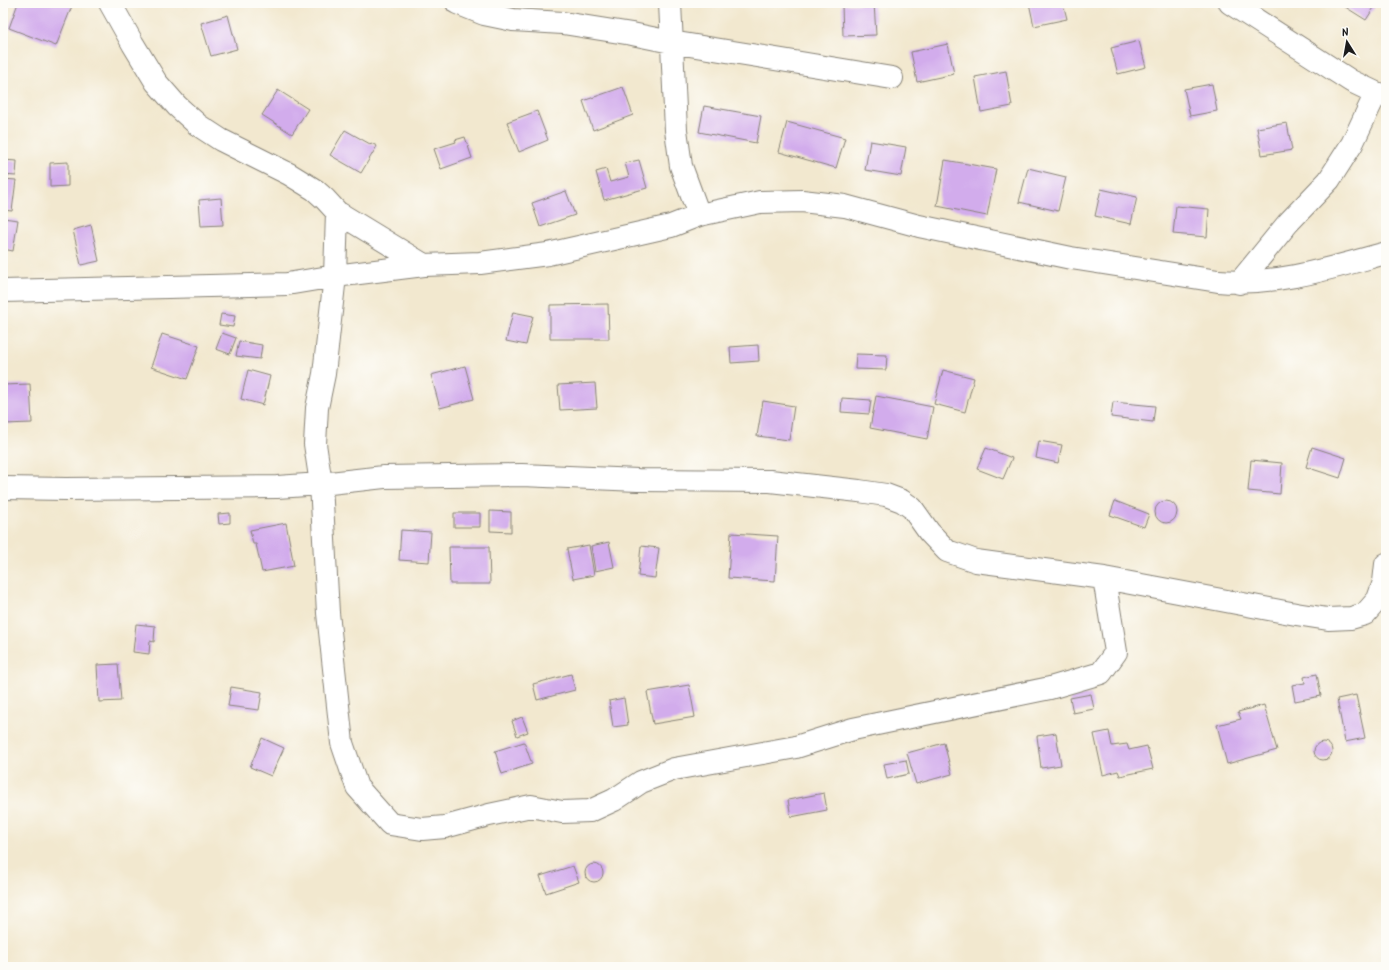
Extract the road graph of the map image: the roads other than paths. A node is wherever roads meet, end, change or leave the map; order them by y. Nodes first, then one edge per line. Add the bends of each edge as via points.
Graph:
1 (110, 3) edge
2 (457, 3) edge
3 (670, 3) edge
4 (1230, 3) edge
5 (671, 42) junction
6 (892, 78) dead end
7 (1381, 94) edge
8 (337, 212) junction
9 (699, 215) junction
10 (1386, 253) edge
11 (424, 265) junction
12 (335, 276) junction
13 (1239, 283) junction
14 (3, 290) edge
15 (321, 484) junction
16 (3, 488) edge
17 (1386, 564) edge
18 (1104, 578) junction

1 - 8 street via 156,82 177,106 198,125 221,140 315,190
2 - 5 street via 484,14 513,20 563,23
3 - 5 street
4 - 7 street via 1351,81
5 - 6 street
5 - 9 street via 676,130 681,166
7 - 13 street via 1329,180 1288,223
8 - 11 street
8 - 12 street
9 - 11 street via 671,226 548,254 480,263
9 - 13 street via 760,202 802,201 845,206 919,226 1071,258
10 - 13 street via 1307,274
11 - 12 street
12 - 14 street via 287,284
12 - 15 street via 324,374 317,408 315,444
15 - 16 street via 277,487
15 - 18 street via 384,477 522,475 638,480 770,481 859,491 886,495 902,501 912,508 946,551 976,561
15 - 18 street via 328,614 342,743 357,787 390,824 422,829 445,827 531,806 562,812 590,811 614,800 642,782 674,769 796,748 853,729 1050,688 1101,672 1116,652
17 - 18 street via 1384,582 1378,599 1365,614 1351,618 1328,619 1296,614

